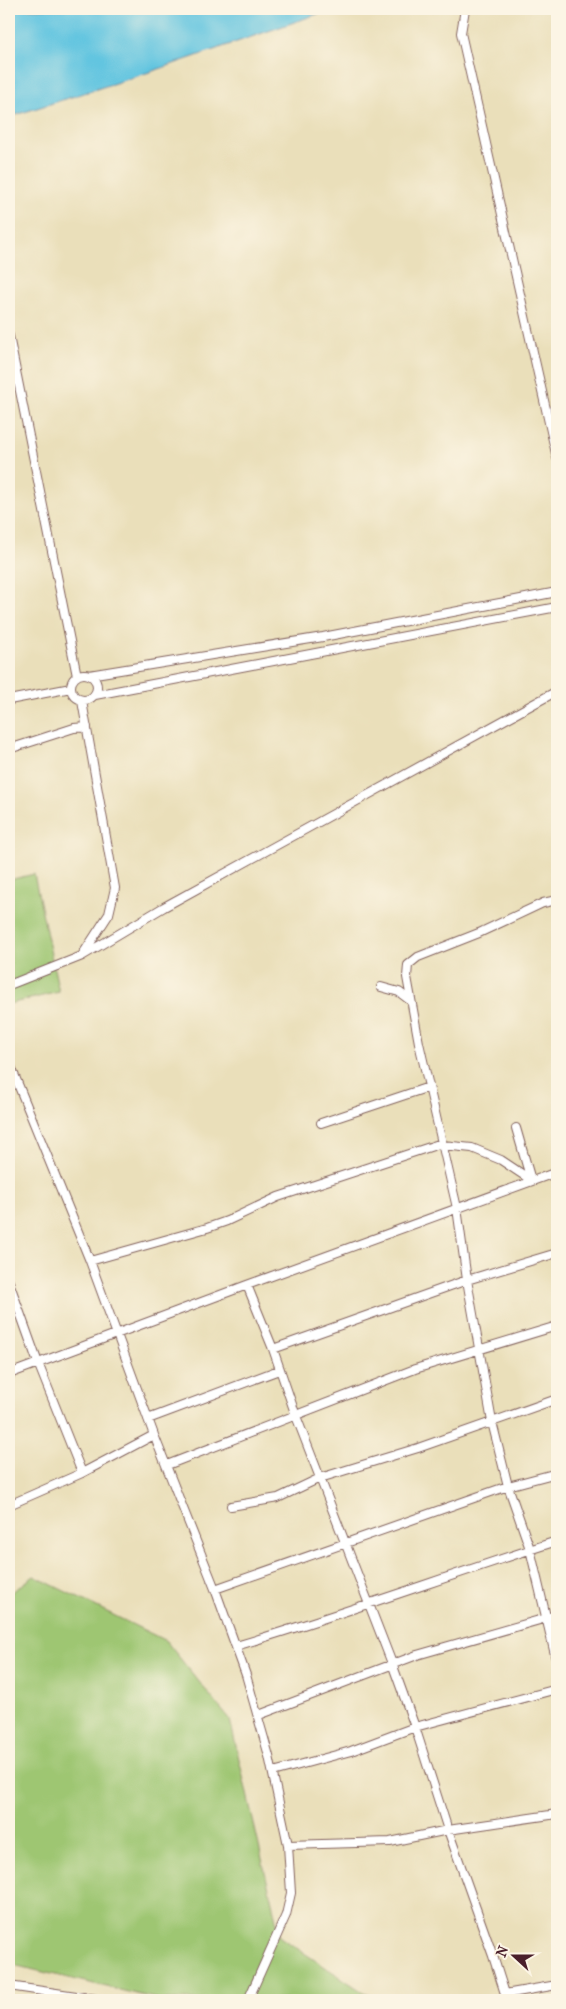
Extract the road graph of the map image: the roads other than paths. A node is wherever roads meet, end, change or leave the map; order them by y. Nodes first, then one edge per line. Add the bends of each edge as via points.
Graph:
1 (466, 9) edge
2 (9, 336) edge
3 (557, 458) edge
4 (557, 592) edge
5 (557, 608) edge
6 (78, 676) junction
7 (89, 676) junction
8 (70, 688) junction
9 (557, 691) edge
10 (94, 695) junction
11 (9, 700) edge
12 (82, 701) junction
13 (87, 727) junction
14 (9, 749) edge
15 (557, 900) edge
16 (82, 956) junction
17 (9, 985) edge
18 (381, 987) dead end
19 (411, 1001) junction
20 (9, 1062) edge
21 (429, 1087) junction
22 (321, 1123) dead end
23 (516, 1128) dead end
24 (442, 1144) junction
25 (557, 1172) edge
26 (531, 1180) junction
27 (457, 1208) junction
28 (557, 1253) edge
29 (90, 1261) junction
30 (467, 1280) junction
31 (9, 1282) edge
32 (247, 1285) junction
33 (557, 1326) edge
34 (116, 1335) junction
35 (273, 1349) junction
36 (478, 1350) junction
37 (38, 1363) junction
38 (279, 1370) junction
39 (9, 1374) edge
40 (557, 1399) edge
41 (296, 1416) junction
42 (148, 1419) junction
43 (492, 1422) junction
44 (154, 1435) junction
45 (166, 1465) junction
46 (82, 1473) junction
47 (557, 1473) edge
48 (320, 1478) junction
49 (508, 1486) junction
50 (9, 1505) edge
51 (231, 1506) dead end
52 (557, 1541) edge
53 (346, 1543) junction
54 (530, 1549) junction
55 (215, 1589) junction
56 (368, 1602) junction
57 (557, 1615) edge
58 (547, 1618) junction
59 (236, 1646) junction
60 (557, 1663) edge
61 (393, 1666) junction
62 (557, 1689) edge
63 (259, 1715) junction
64 (415, 1727) junction
65 (273, 1772) junction
66 (557, 1814) edge
67 (448, 1830) junction
68 (288, 1846) junction
69 (557, 1985) edge
70 (9, 1986) edge
71 (506, 1997) edge
72 (97, 2000) edge
73 (104, 2000) edge
74 (248, 2000) edge

1 - 3 street via 462,33
2 - 6 street
4 - 7 street via 323,637
5 - 10 street
6 - 7 street
6 - 8 street
7 - 10 street via 96,684
8 - 11 street
8 - 12 street via 72,694
9 - 16 street via 164,907
10 - 12 street
12 - 13 street
13 - 14 street via 74,728
13 - 16 street via 115,888 109,914
15 - 19 street via 543,903 412,960 407,977
16 - 17 street
18 - 19 street via 400,992
19 - 21 street
20 - 29 street
21 - 22 street
21 - 24 street
23 - 26 street
24 - 26 street via 472,1148 501,1160
24 - 27 street
24 - 29 street via 278,1197 207,1228
25 - 26 street
26 - 27 street
27 - 30 street
27 - 32 street
28 - 30 street
29 - 34 street
30 - 35 street
30 - 36 street
31 - 37 street
32 - 34 street
32 - 35 street
33 - 36 street
34 - 37 street
34 - 42 street
35 - 38 street
36 - 41 street via 415,1370
36 - 43 street
37 - 39 street
37 - 46 street
38 - 41 street
38 - 42 street
40 - 43 street
41 - 45 street
41 - 48 street
42 - 44 street
43 - 48 street
43 - 49 street
44 - 45 street
44 - 46 street
45 - 55 street
46 - 50 street
47 - 49 street
48 - 51 street via 278,1498
48 - 53 street
49 - 53 street
49 - 54 street
52 - 54 street
53 - 55 street
53 - 56 street
54 - 56 street
54 - 58 street
55 - 59 street
56 - 59 street
56 - 61 street
57 - 58 street
58 - 60 street
58 - 61 street
59 - 63 street
61 - 63 street
61 - 64 street
62 - 64 street
63 - 65 street
64 - 65 street via 351,1751
64 - 67 street
65 - 68 street
66 - 67 street
67 - 68 street via 381,1843
67 - 71 street
68 - 74 street via 289,1904
69 - 71 street
70 - 72 street
72 - 73 street

